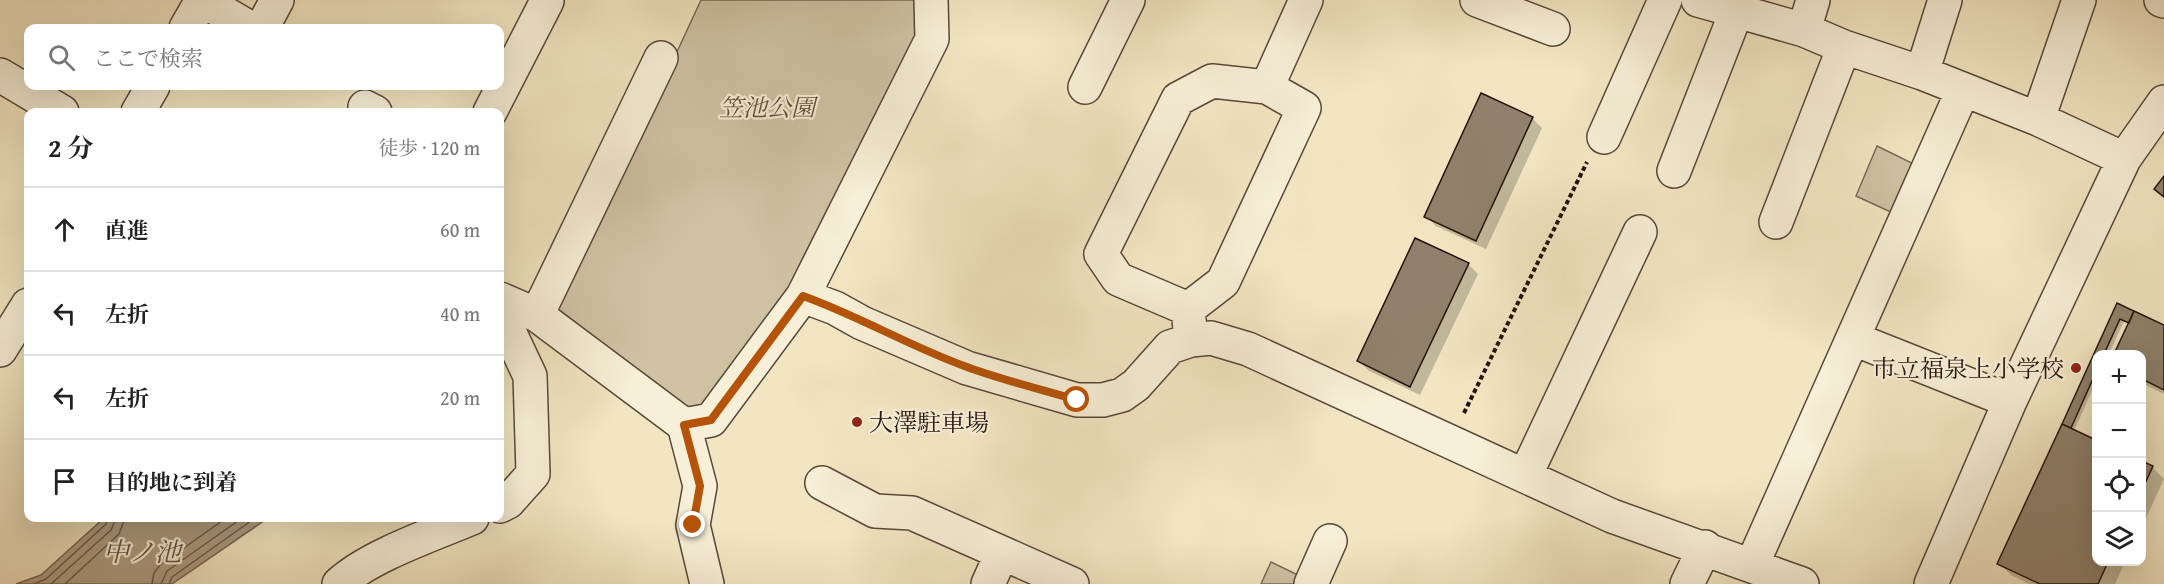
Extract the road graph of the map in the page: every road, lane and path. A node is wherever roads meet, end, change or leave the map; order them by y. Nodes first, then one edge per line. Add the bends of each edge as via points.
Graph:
1 (202, 0) edge
2 (277, 0) edge
3 (1128, 0) edge
4 (1306, 0) edge
5 (1477, 0) edge
6 (1665, 0) edge
7 (1698, 0) edge
8 (1945, 0) edge
9 (2079, 0) edge
10 (547, 1) edge
11 (932, 1) edge
12 (1737, 10) junction
13 (1809, 15) edge
14 (188, 24) edge
15 (243, 24) edge
16 (264, 24) edge
17 (1553, 29) dead end
18 (1844, 47) junction
19 (661, 58) dead end
20 (1922, 73) junction
21 (0, 75) edge
22 (504, 85) edge
23 (1085, 87) dead end
24 (1267, 87) junction
25 (24, 89) edge
26 (25, 90) edge
27 (151, 90) edge
28 (501, 90) edge
29 (1963, 90) junction
30 (2164, 102) edge
31 (55, 108) edge
32 (140, 108) edge
33 (492, 108) edge
34 (2038, 119) junction
35 (1604, 137) joint
36 (2124, 159) junction
37 (1674, 171) dead end
38 (1776, 222) dead end
39 (1641, 233) dead end
40 (803, 296) junction
41 (504, 301) edge
42 (24, 311) edge
43 (537, 315) junction
44 (504, 320) edge
45 (1190, 324) junction
46 (1854, 339) junction
47 (0, 350) edge
48 (2010, 401) junction
49 (684, 425) junction
50 (1454, 444) junction
51 (1525, 476) junction
52 (822, 483) dead end
53 (504, 504) edge
54 (465, 522) edge
55 (1330, 541) dead end
56 (1705, 547) junction
57 (1002, 553) junction
58 (1752, 565) junction
59 (358, 579) edge
60 (706, 584) edge
61 (988, 584) edge
62 (1072, 584) edge
63 (1311, 584) edge
64 (1687, 584) edge
65 (1802, 584) edge
66 (1931, 584) edge

1 - 14 street
1 - 15 street
2 - 16 street
3 - 23 street
4 - 24 street
5 - 17 street
6 - 35 street
7 - 12 street
8 - 20 street
9 - 34 street
10 - 22 street
11 - 40 street via 932,39
12 - 13 street
12 - 37 street
13 - 18 street
18 - 20 street
18 - 38 street
19 - 43 street
20 - 29 street
21 - 25 street
24 - 45 street via 1304,108 1223,282
24 - 45 street via 1212,81 1178,99 1101,254 1118,279
26 - 31 street
27 - 32 street
28 - 33 street
29 - 34 street
29 - 46 street
30 - 36 street
34 - 36 street
35 - 50 path via 1598,141 1460,421
36 - 48 street
39 - 51 street
40 - 45 street via 967,368 1077,400 1122,395 1136,385
40 - 49 street via 711,420
41 - 43 street
42 - 47 street
43 - 49 street
44 - 53 street via 530,375 533,474
45 - 50 street via 1211,338 1248,350
46 - 48 street
46 - 58 street
48 - 66 street
49 - 60 street via 700,486 693,525
50 - 51 street
51 - 56 street via 1612,516
52 - 57 street via 875,511 912,513
54 - 59 street
55 - 63 street
56 - 58 street
56 - 64 street
57 - 61 street
57 - 62 street
58 - 65 street

